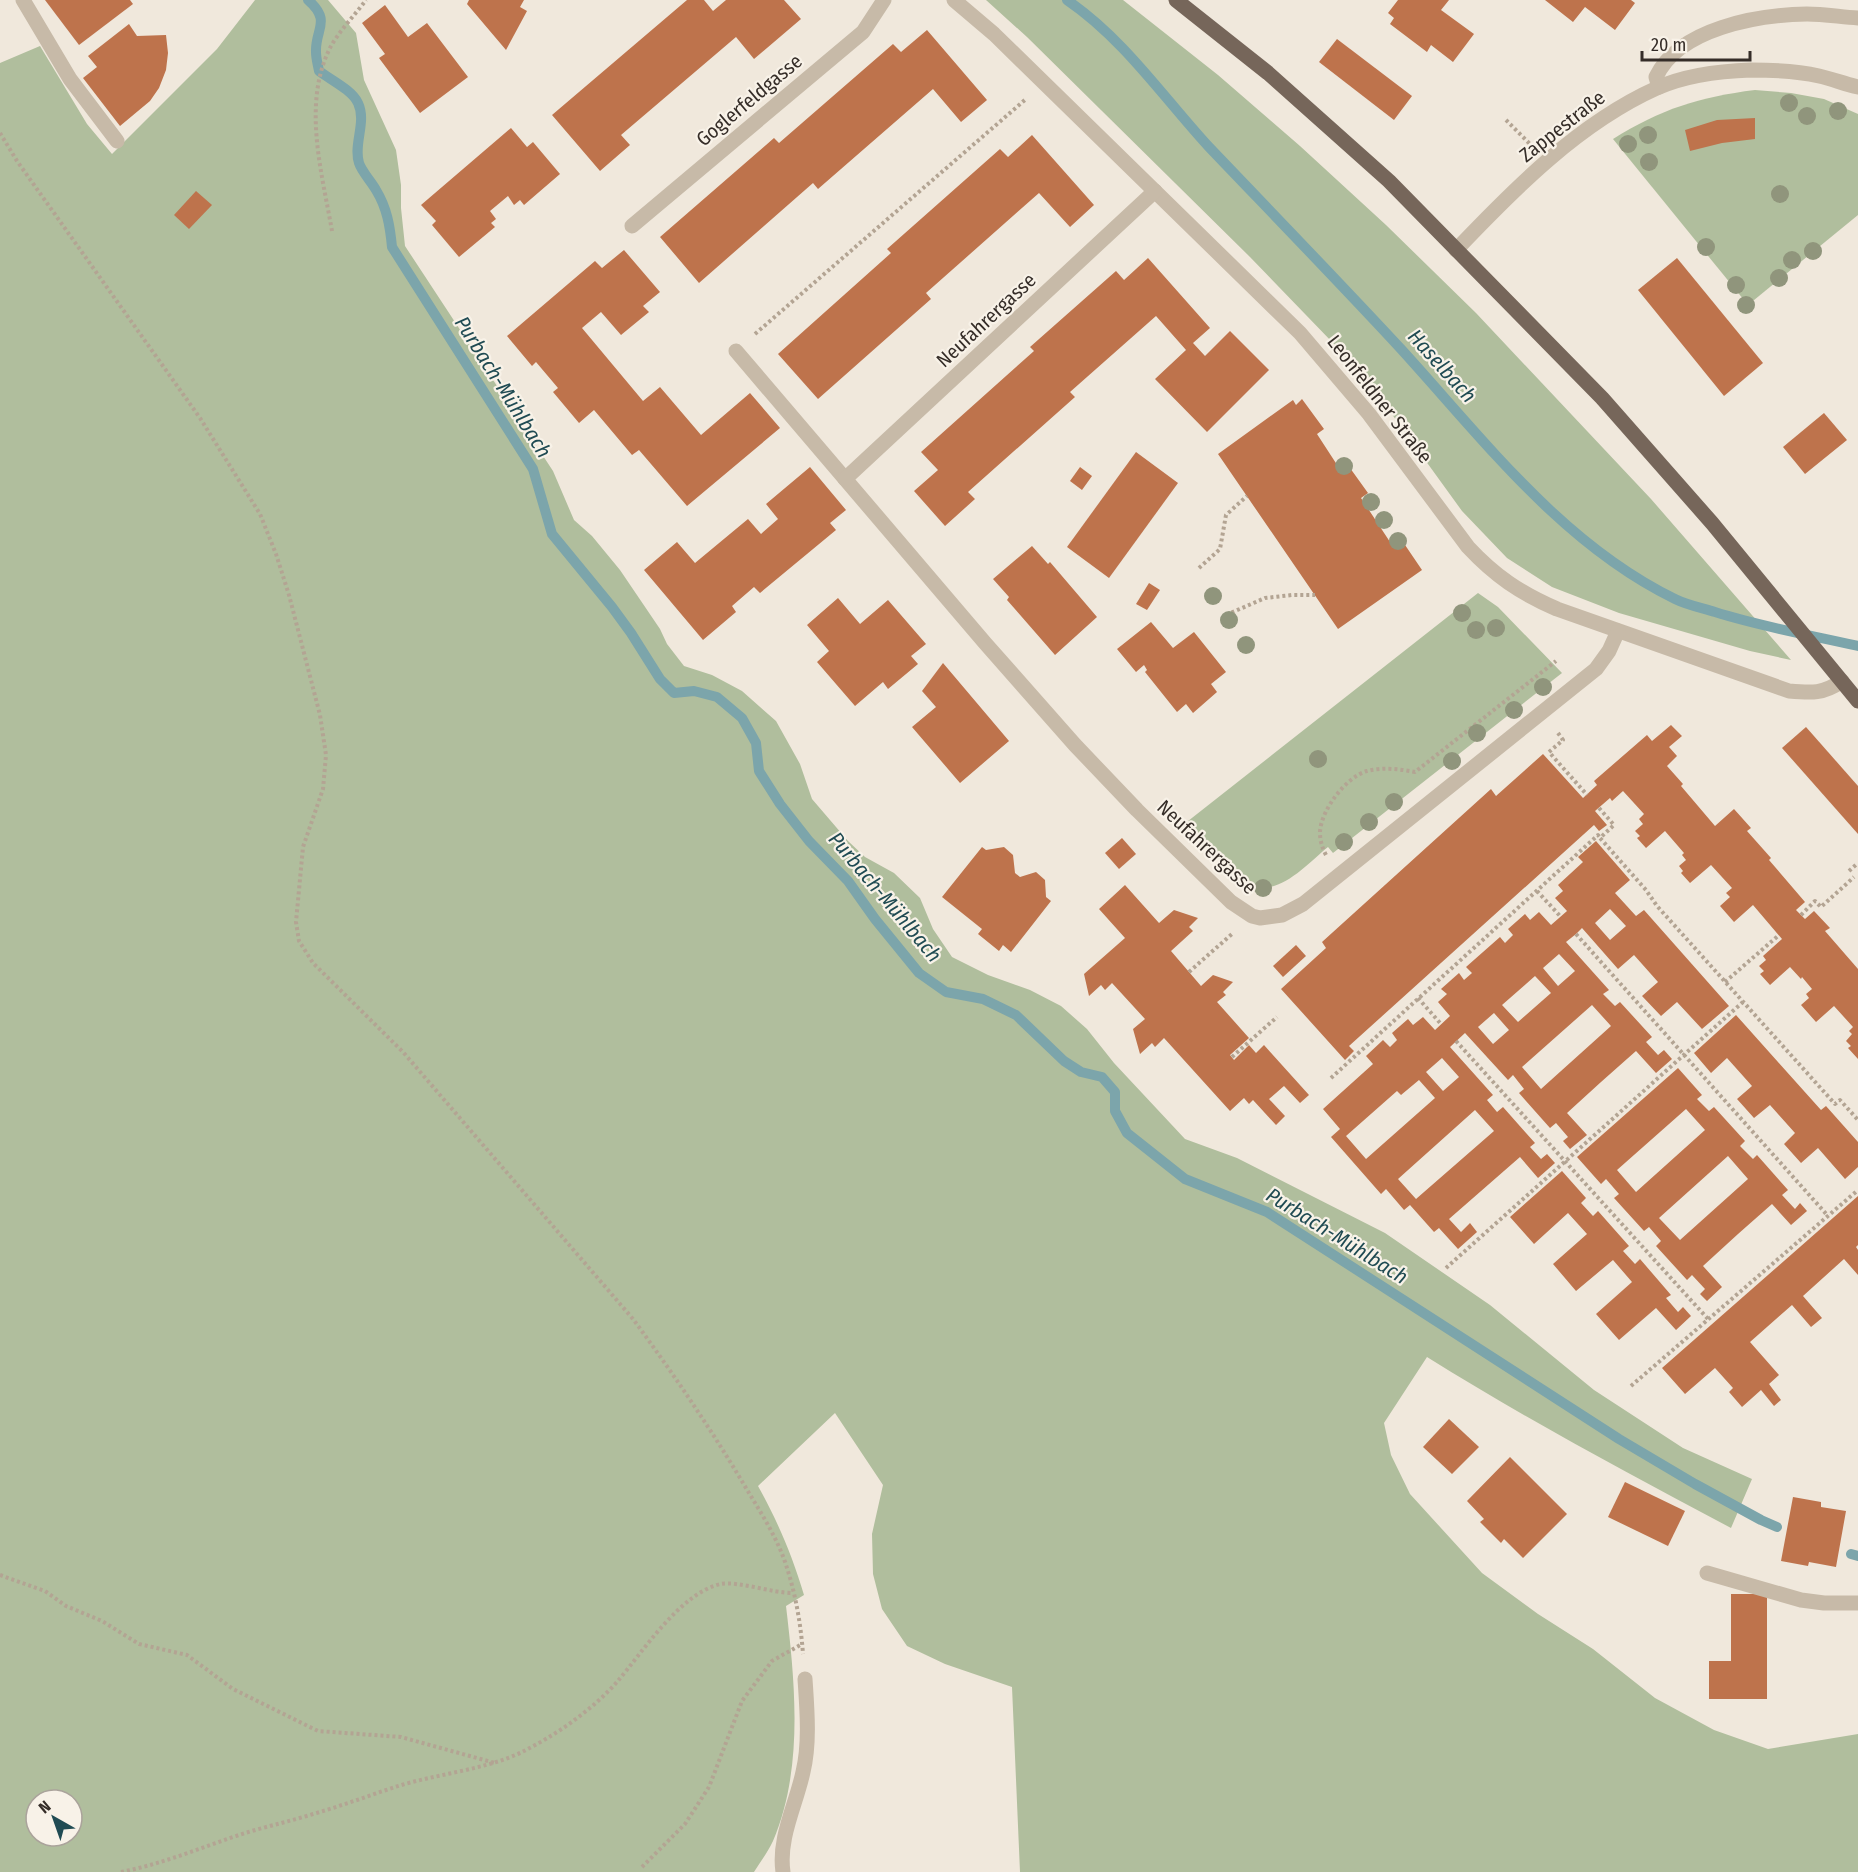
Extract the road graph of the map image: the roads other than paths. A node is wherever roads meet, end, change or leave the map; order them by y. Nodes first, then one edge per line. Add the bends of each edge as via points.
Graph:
1 (23, 0) edge
2 (884, 0) edge
3 (954, 0) edge
4 (1176, 0) edge
5 (1858, 18) edge
6 (1659, 87) junction
7 (1858, 87) edge
8 (117, 141) dead end
9 (1155, 191) junction
10 (632, 226) dead end
11 (1456, 250) junction
12 (736, 351) road end
13 (845, 480) junction
14 (1618, 630) junction
15 (1842, 681) junction
16 (1858, 701) edge
17 (1707, 1573) dead end
18 (1858, 1604) edge
19 (805, 1679) road end
20 (783, 1872) edge

1 - 8 street via 70,79
2 - 10 street, Goglerfeldgasse via 863,32
3 - 9 street, Leonfeldner Straße
4 - 11 main road via 1326,124
5 - 6 street via 1808,14 1735,23 1679,49 1662,65 1656,77
6 - 7 street, Zappestraße via 1697,75 1735,70 1818,75
6 - 11 street, Zappestraße via 1588,127
9 - 13 street, Neufahrergasse
9 - 14 street, Leonfeldner Straße via 1336,373 1486,567 1526,595
11 - 15 main road via 1659,461
12 - 13 street, Neufahrergasse
13 - 14 street, Neufahrergasse via 1075,745 1231,902 1260,918 1282,915 1303,904 1596,669
14 - 15 street, Leonfeldner Straße via 1789,691 1829,690
15 - 16 main road
17 - 18 street via 1801,1600
19 - 20 street via 804,1769 783,1842

